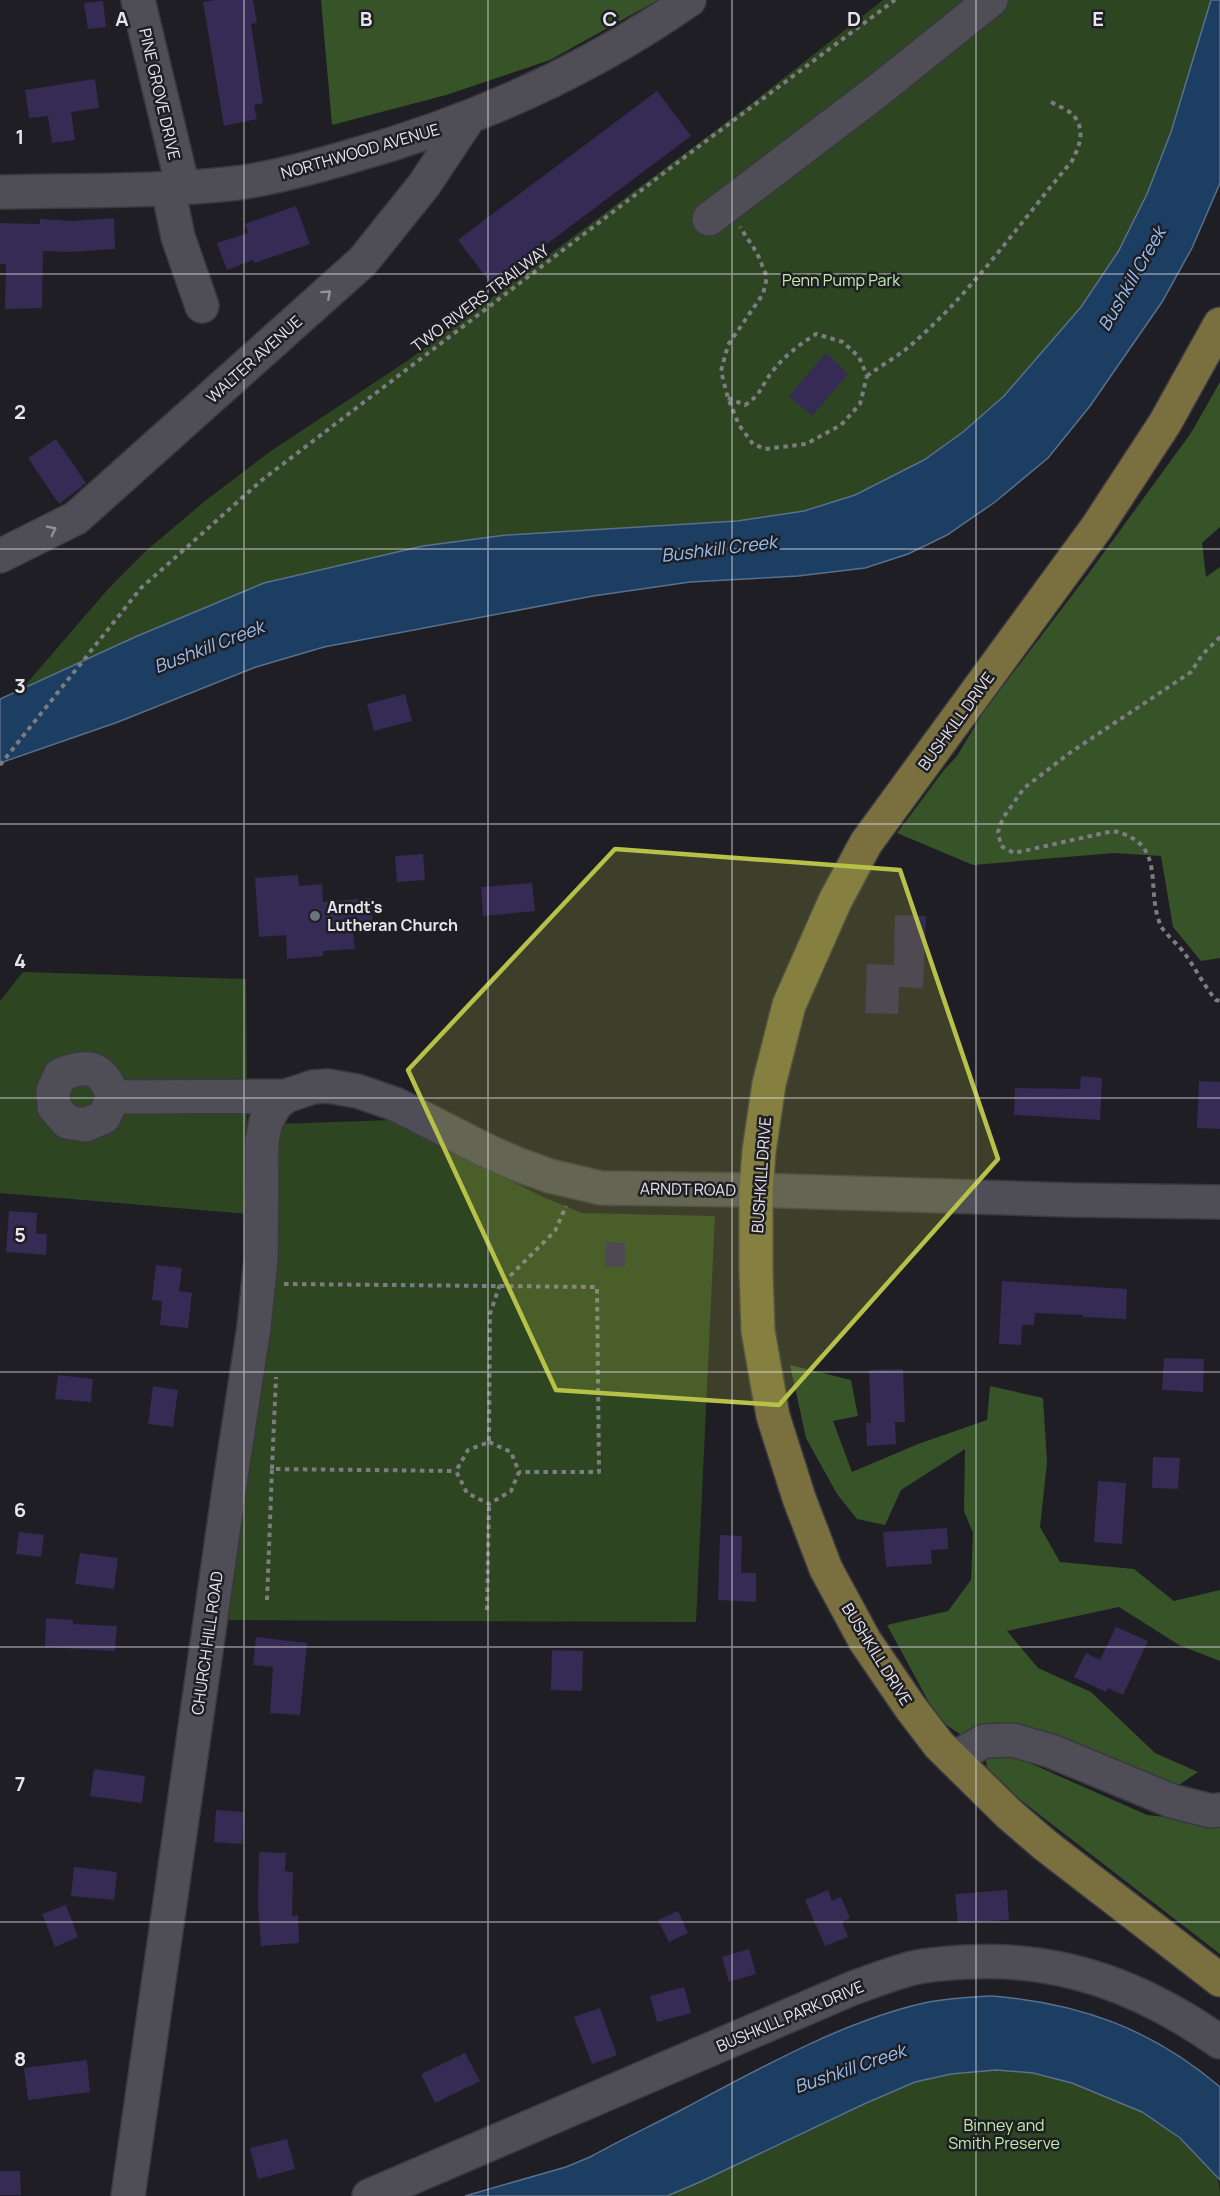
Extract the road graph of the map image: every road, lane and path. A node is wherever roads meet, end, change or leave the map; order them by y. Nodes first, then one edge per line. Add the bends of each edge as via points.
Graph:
1 (138, 0) edge
2 (689, 0) edge
3 (895, 0) edge
4 (991, 0) edge
5 (1049, 101) dead end
6 (468, 119) junction
7 (175, 188) junction
8 (0, 192) edge
9 (716, 215) joint
10 (202, 306) dead end
11 (1220, 324) edge
12 (867, 376) junction
13 (728, 398) junction
14 (0, 556) edge
15 (1220, 637) edge
16 (0, 765) edge
17 (1220, 1001) edge
18 (286, 1096) junction
19 (113, 1098) dead end
20 (577, 1184) junction
21 (756, 1190) junction
22 (1220, 1202) edge
23 (280, 1284) dead end
24 (499, 1287) junction
25 (276, 1376) dead end
26 (489, 1442) junction
27 (272, 1469) junction
28 (456, 1471) junction
29 (519, 1472) junction
30 (489, 1504) junction
31 (267, 1600) dead end
32 (487, 1610) dead end
33 (953, 1759) junction
34 (1220, 1810) edge
35 (1220, 1980) edge
36 (1220, 2042) edge
37 (128, 2196) edge
38 (369, 2196) edge

1 - 7 street, PINE GROVE DRIVE
2 - 6 street, NORTHWOOD AVENUE via 617,47
3 - 16 path, TWO RIVERS TRAILWAY via 262,480 141,588
4 - 9 street
5 - 12 path via 1074,116 1081,133 1080,146 1072,161 947,309 905,350
6 - 7 street, NORTHWOOD AVENUE via 390,146 301,170 239,182
14 -> 6 street, WALTER AVENUE via 76,518 363,261 424,185
7 - 8 street, NORTHWOOD AVENUE
7 - 10 street, PINE GROVE DRIVE via 178,237
9 - 13 path via 740,227 767,277 763,294 728,345 721,371
11 - 21 main road, BUSHKILL DRIVE via 1165,423 1097,527 866,843 835,901 793,996 779,1039 769,1084
12 - 13 path via 859,357 843,342 816,334 796,347 772,372 758,396 745,405
12 - 13 path via 860,405 841,425 806,444 765,449 753,444 739,425
15 - 17 path via 1191,672 1024,788 998,832 1001,846 1014,853 1113,831 1135,840 1149,854 1162,928
18 - 19 street, ARNDT ROAD
18 - 20 street, ARNDT ROAD via 298,1090 328,1086 366,1094 417,1114 519,1165
18 - 37 street, CHURCH HILL ROAD via 270,1112 262,1141 261,1258 254,1327
20 - 21 street, ARNDT ROAD via 601,1188
20 - 24 path via 555,1231
21 - 22 street, ARNDT ROAD
21 - 33 main road, BUSHKILL DRIVE via 758,1330 773,1416 799,1498 826,1569 866,1641 910,1707
23 - 24 path
24 - 26 path via 490,1314
24 - 29 path via 597,1287 599,1472
25 - 27 path
26 - 28 path via 468,1450
26 - 29 path via 511,1452
27 - 28 path
27 - 31 path
28 - 30 path via 467,1493
29 - 30 path via 511,1491
30 - 32 path
33 - 34 street via 984,1742 1013,1740 1051,1750 1172,1801
33 - 35 main road, BUSHKILL DRIVE via 1045,1845
36 - 38 street, BUSHKILL PARK DRIVE via 1139,1994 1052,1966 1015,1961 915,1968 853,1988

